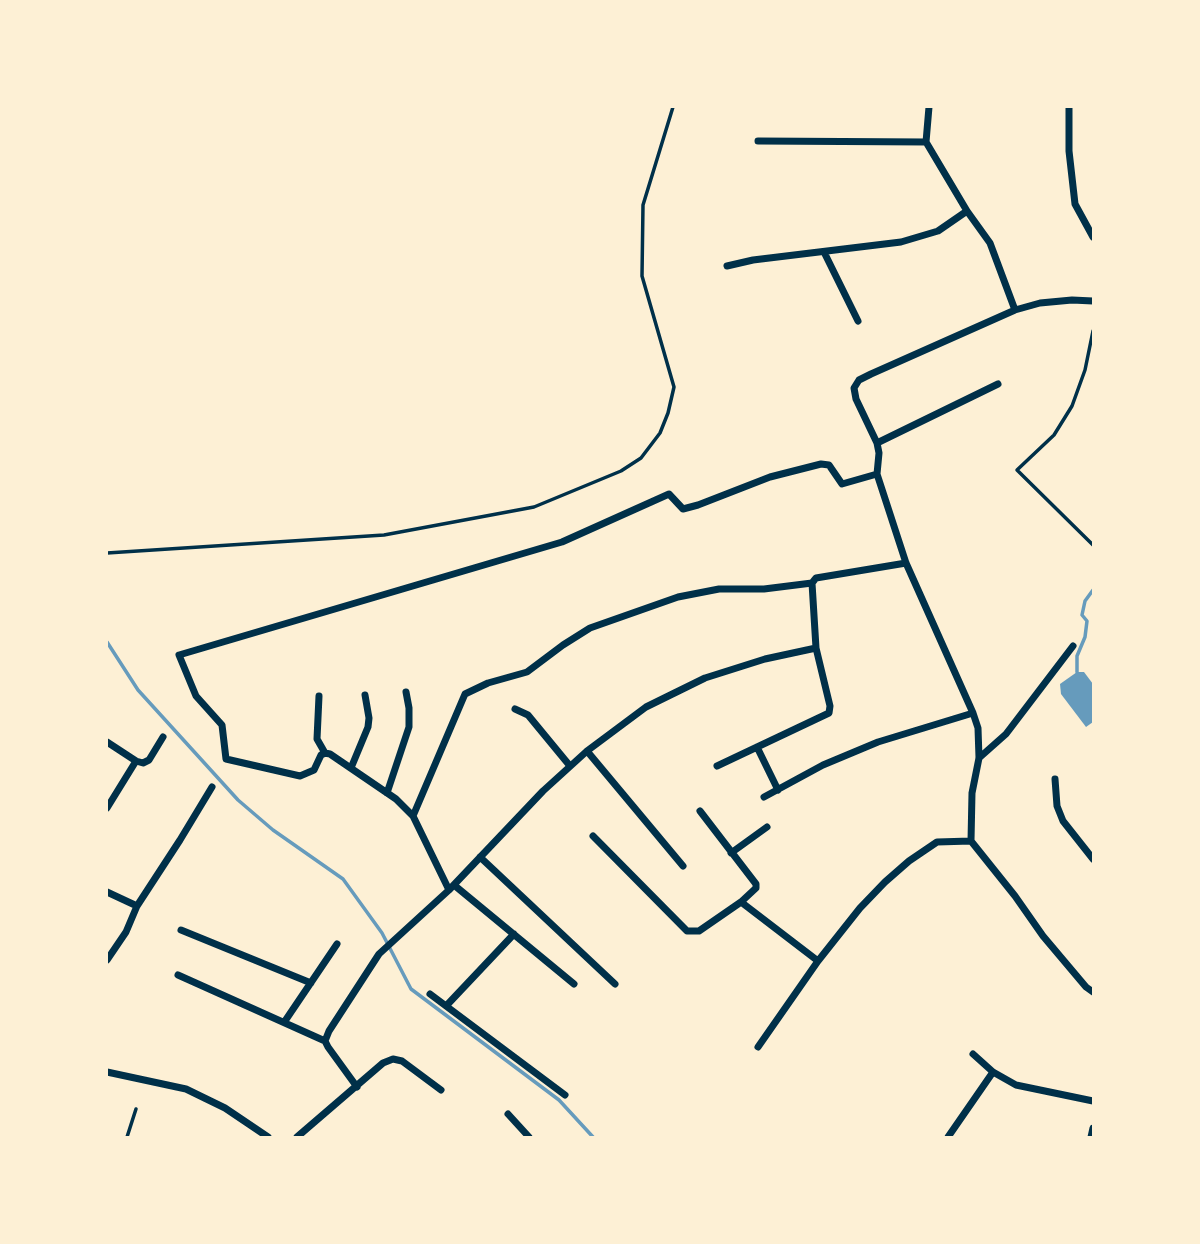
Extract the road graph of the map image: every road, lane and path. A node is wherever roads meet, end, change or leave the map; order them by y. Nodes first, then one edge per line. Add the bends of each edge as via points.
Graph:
1 (673, 107) edge
2 (929, 107) edge
3 (1069, 107) edge
4 (758, 141) dead end
5 (926, 142) junction
6 (967, 211) junction
7 (1091, 228) edge
8 (1093, 237) edge
9 (824, 252) junction
10 (727, 266) dead end
11 (1093, 302) edge
12 (1015, 310) junction
13 (858, 321) dead end
14 (1093, 331) edge
15 (998, 384) dead end
16 (877, 443) junction
17 (877, 474) junction
18 (1093, 545) edge
19 (107, 553) edge
20 (906, 563) junction
21 (812, 583) junction
22 (1073, 646) dead end
23 (816, 648) junction
24 (406, 692) dead end
25 (365, 695) dead end
26 (319, 696) dead end
27 (515, 709) dead end
28 (974, 712) junction
29 (163, 737) dead end
30 (107, 742) edge
31 (757, 747) junction
32 (587, 751) junction
33 (325, 753) junction
34 (979, 758) junction
35 (136, 761) junction
36 (717, 765) dead end
37 (570, 766) junction
38 (351, 768) junction
39 (1055, 779) dead end
40 (212, 786) dead end
41 (778, 790) junction
42 (387, 793) junction
43 (764, 797) dead end
44 (107, 808) edge
45 (700, 811) dead end
46 (413, 816) junction
47 (767, 827) dead end
48 (593, 836) dead end
49 (971, 841) junction
50 (731, 853) junction
51 (480, 857) junction
52 (1093, 859) edge
53 (683, 866) dead end
54 (451, 887) junction
55 (107, 892) edge
56 (741, 902) junction
57 (137, 906) junction
58 (181, 930) dead end
59 (514, 934) junction
60 (337, 944) dead end
61 (107, 960) edge
62 (818, 961) junction
63 (178, 975) dead end
64 (311, 983) junction
65 (574, 984) dead end
66 (615, 984) dead end
67 (1093, 992) edge
68 (430, 994) dead end
69 (447, 1005) junction
70 (285, 1021) junction
71 (325, 1041) junction
72 (758, 1046) dead end
73 (973, 1054) dead end
74 (107, 1072) edge
75 (993, 1072) junction
76 (357, 1087) junction
77 (441, 1090) dead end
78 (565, 1095) dead end
79 (1093, 1101) edge
80 (136, 1109) dead end
81 (508, 1114) dead end
82 (1093, 1128) edge
83 (127, 1137) edge
84 (265, 1137) edge
85 (297, 1137) edge
86 (529, 1137) edge
87 (948, 1137) edge
88 (1091, 1137) edge

1 - 19 lane via 643,205 642,275 674,387 660,433 641,458 534,508 384,535
2 - 5 street
3 - 7 street via 1075,204
4 - 5 street
5 - 6 street
6 - 9 street via 938,231 915,239
6 - 12 street via 990,243
7 - 8 street
9 - 10 street
9 - 13 street
11 - 12 street via 1040,303
12 - 16 street via 859,380 854,388 856,399
14 - 18 lane via 1072,406 1054,435 1017,470
15 - 16 street
16 - 17 street
17 - 20 street
17 - 33 street via 842,484 829,465 821,464 683,509 669,494 562,542 179,655 196,696 222,725 226,759 300,776 314,770
20 - 21 street via 821,576
20 - 28 street
21 - 23 street
21 - 46 street via 719,589 678,597 590,628 527,672 465,694
22 - 34 street via 1006,734
23 - 31 street via 830,710
23 - 32 street via 705,678 646,707
24 - 42 street via 409,727
25 - 38 street via 368,727
26 - 33 street via 317,738
27 - 37 street via 528,715
28 - 34 street
28 - 41 street via 878,741
29 - 35 street via 149,760
30 - 35 street
31 - 36 street
31 - 41 street
32 - 37 street
32 - 53 street
33 - 38 street
34 - 49 street via 972,793
35 - 44 street
37 - 51 street
38 - 42 street
39 - 52 street via 1063,821
40 - 57 street
41 - 43 street
42 - 46 street
45 - 50 street
46 - 54 street
47 - 50 street
48 - 56 street via 687,931 699,930
49 - 62 street via 937,842 909,862 869,899
49 - 67 street via 1043,936
50 - 56 street via 756,884
51 - 54 street
51 - 66 street
54 - 59 street
54 - 71 street via 379,954
55 - 57 street
56 - 62 street
57 - 61 street
58 - 64 street
59 - 65 street
59 - 69 street
60 - 64 street
62 - 72 street
63 - 70 street
64 - 70 street
68 - 69 street
69 - 78 street
70 - 71 street
71 - 76 street
73 - 75 street
74 - 84 street via 186,1089 225,1108
75 - 79 street via 1026,1088
75 - 87 street
76 - 77 street via 393,1059
76 - 85 street
80 - 83 lane
81 - 86 street
82 - 88 street

